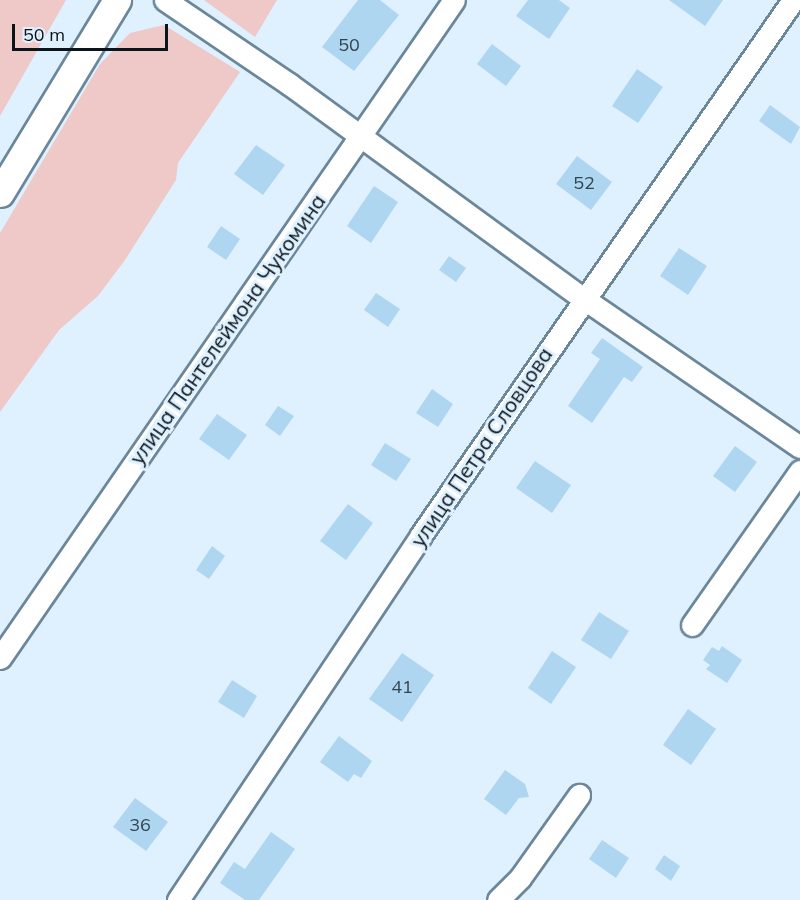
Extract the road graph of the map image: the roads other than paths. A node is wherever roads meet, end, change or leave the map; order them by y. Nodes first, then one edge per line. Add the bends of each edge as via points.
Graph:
1 (117, 0) edge
2 (165, 0) edge
3 (454, 0) edge
4 (793, 0) edge
5 (360, 137) junction
6 (0, 193) edge
7 (584, 298) junction
8 (800, 447) edge
9 (800, 471) edge
10 (692, 625) dead end
11 (0, 658) edge
12 (579, 795) dead end
13 (178, 900) edge
14 (498, 900) edge

1 - 6 main road
2 - 5 street
3 - 5 street, улица Пантелеймона Чукомина
4 - 7 street, улица Петра Словцова
5 - 7 street
5 - 11 street, улица Пантелеймона Чукомина
7 - 8 street
7 - 13 street, улица Петра Словцова
9 - 10 street
12 - 14 street via 520,878

